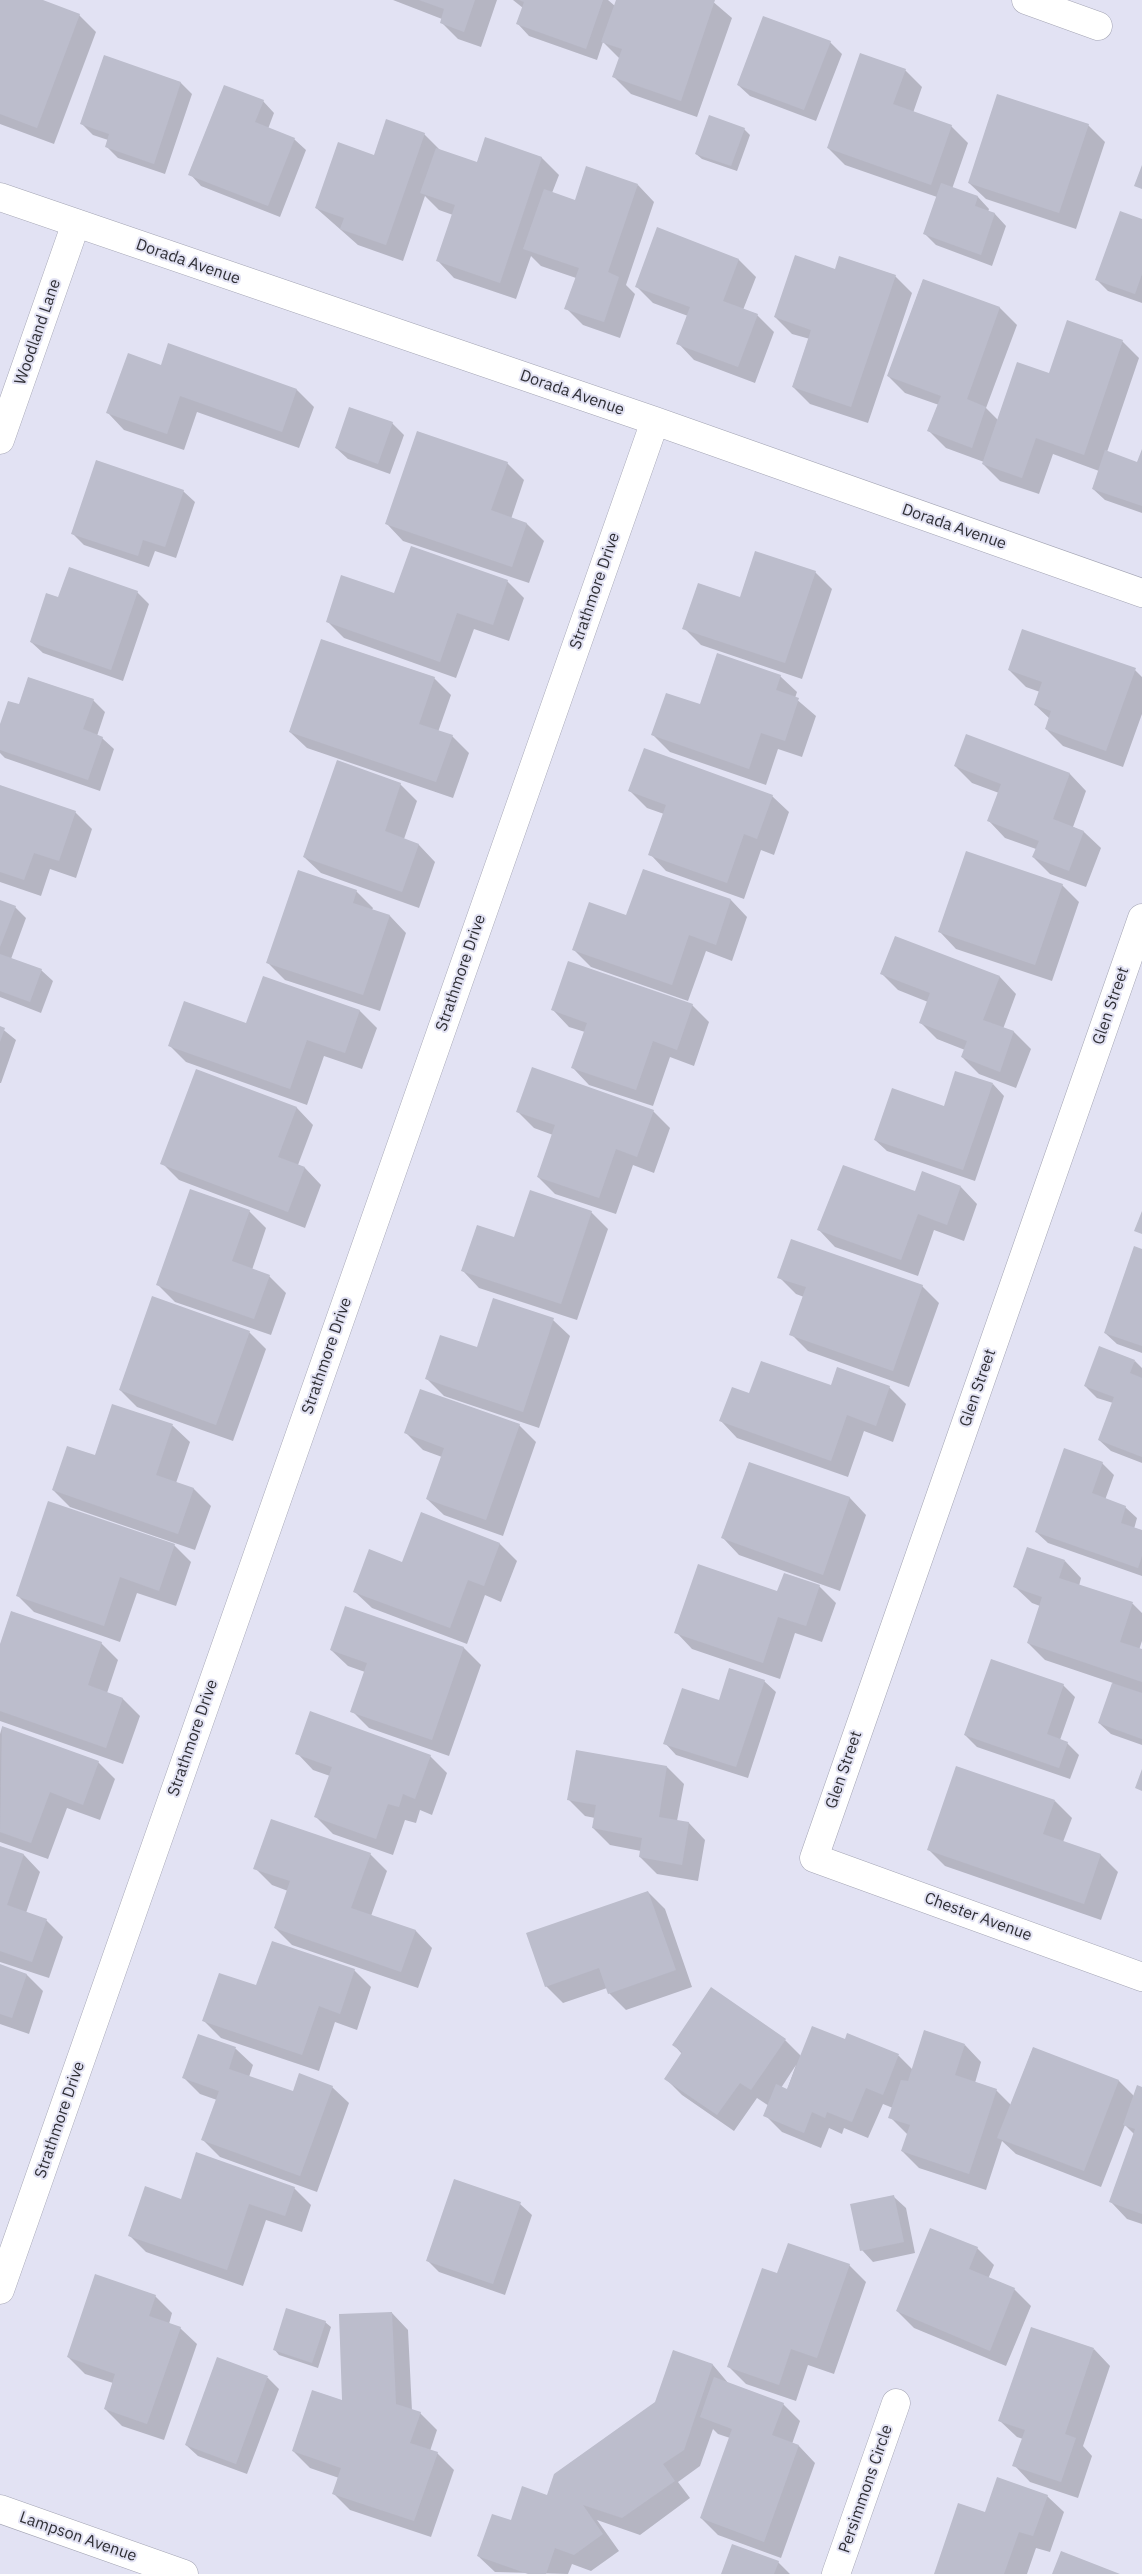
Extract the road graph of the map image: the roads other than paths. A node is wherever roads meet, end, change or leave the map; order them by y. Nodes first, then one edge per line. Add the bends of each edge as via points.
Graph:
1 (1026, 0) edge
2 (1098, 26) dead end
3 (0, 197) edge
4 (76, 223) junction
5 (654, 421) junction
6 (0, 440) edge
7 (1142, 593) edge
8 (1142, 918) edge
9 (814, 1858) joint
10 (1142, 1977) edge
11 (0, 2290) edge
12 (896, 2403) dead end
13 (0, 2509) edge
14 (184, 2574) edge
15 (836, 2574) edge

1 - 2 street
3 - 4 street, Dorada Avenue
4 - 5 street, Dorada Avenue
4 - 6 street, Woodland Lane
5 - 7 street, Dorada Avenue
5 - 11 street, Strathmore Drive
8 - 9 street, Glen Street
9 - 10 street, Chester Avenue
12 - 15 street, Persimmons Circle
13 - 14 street, Lampson Avenue

